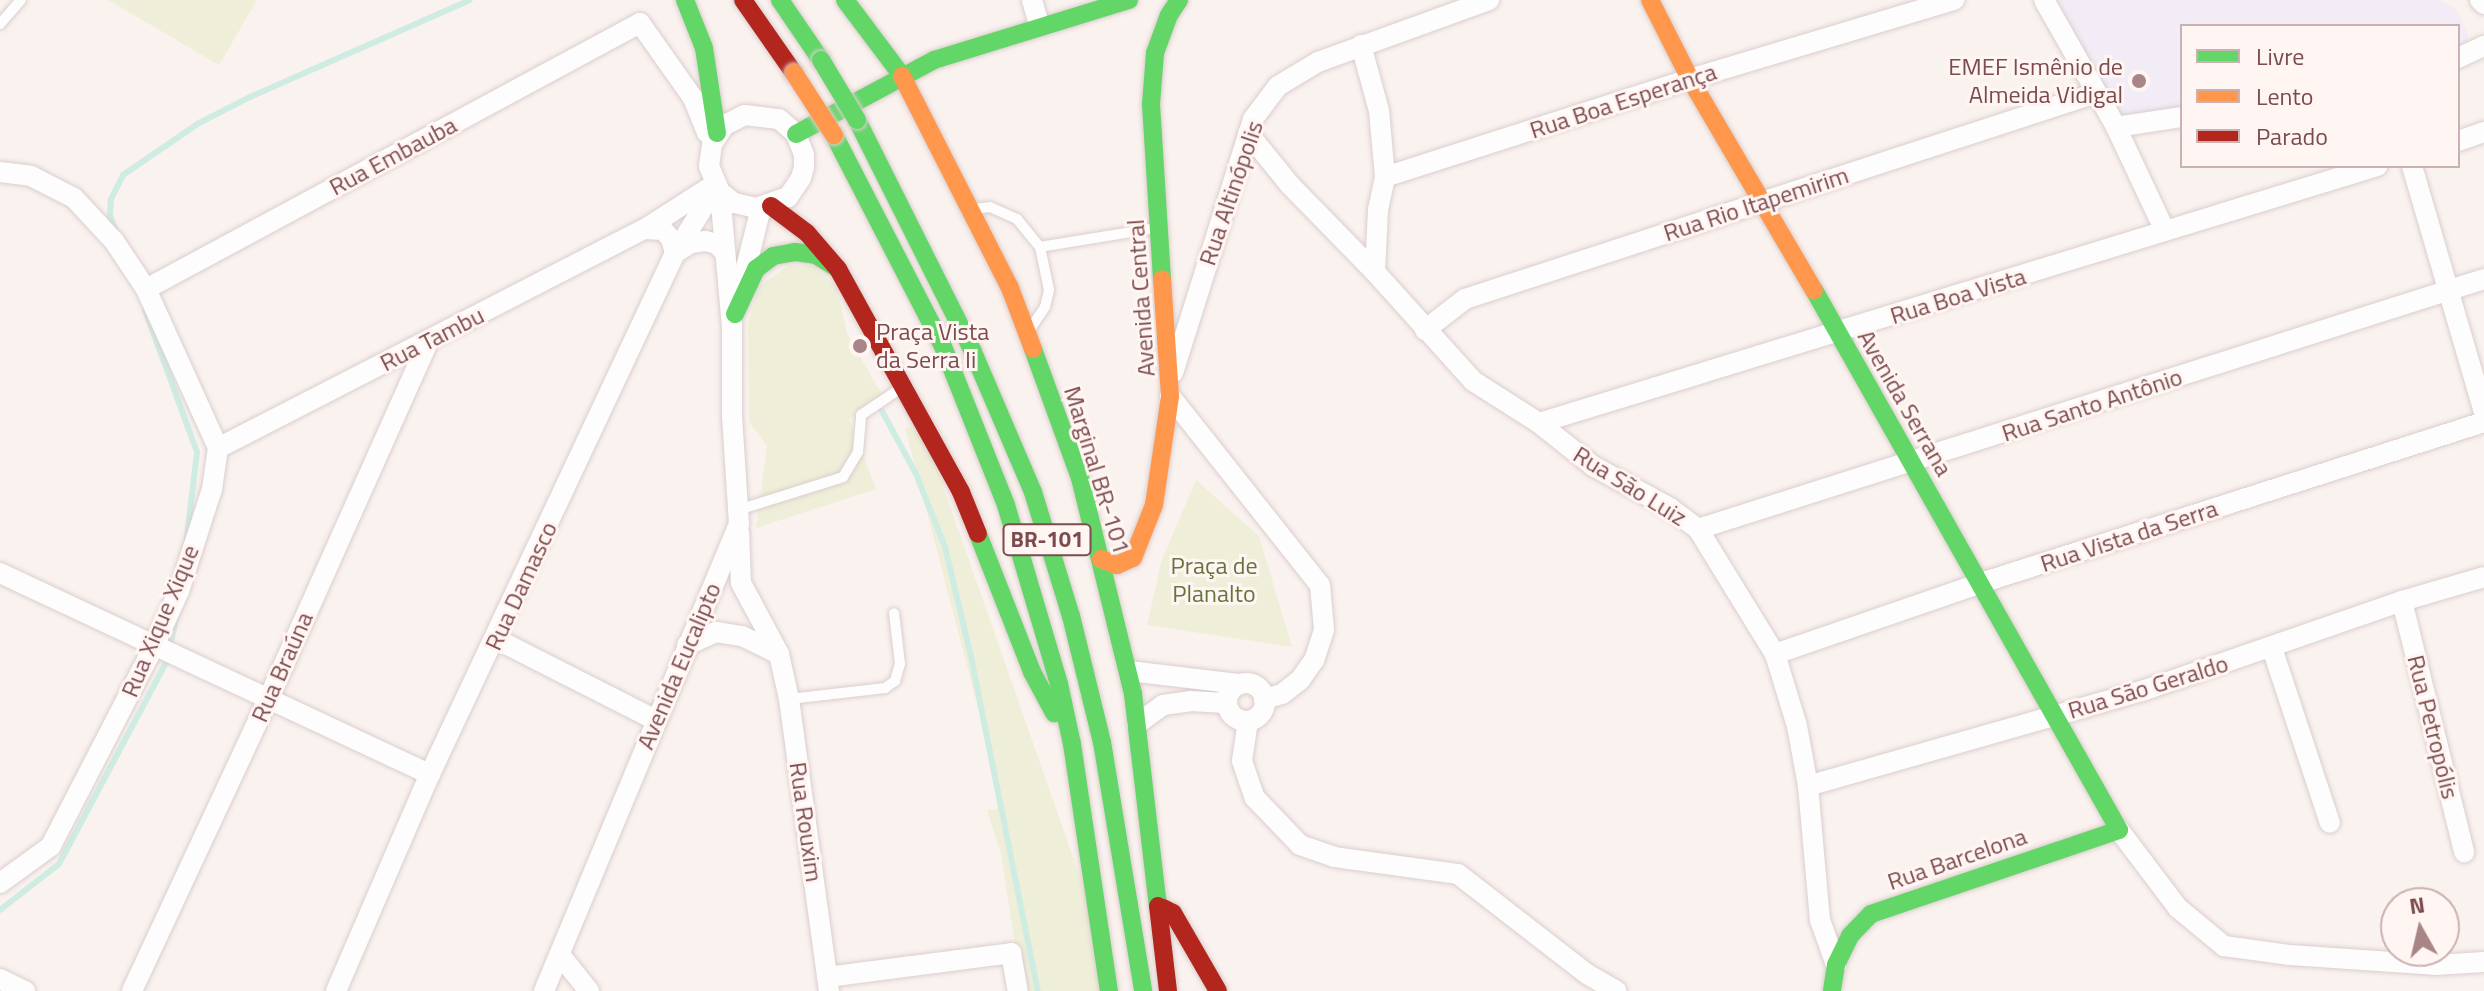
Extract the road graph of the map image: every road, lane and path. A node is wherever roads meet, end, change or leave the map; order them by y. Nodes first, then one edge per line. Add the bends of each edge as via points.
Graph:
1 (21, 0) edge
2 (685, 0) edge
3 (743, 0) edge
4 (780, 0) edge
5 (845, 0) edge
6 (1032, 0) edge
7 (1129, 0) edge
8 (1142, 0) edge
9 (1179, 0) edge
10 (1489, 0) edge
11 (1650, 0) edge
12 (1954, 0) edge
13 (2044, 0) edge
14 (0, 24) edge
15 (1039, 25) junction
16 (1361, 45) junction
17 (2484, 46) edge
18 (1155, 53) junction
19 (2460, 57) edge
20 (902, 76) junction
21 (1690, 79) junction
22 (2096, 93) junction
23 (2180, 117) edge
24 (2116, 127) junction
25 (2484, 132) edge
26 (1248, 133) junction
27 (796, 134) junction
28 (714, 138) junction
29 (2460, 140) edge
30 (2370, 168) edge
31 (2413, 168) edge
32 (0, 172) edge
33 (1385, 177) junction
34 (717, 188) junction
35 (1761, 203) junction
36 (766, 207) junction
37 (970, 210) junction
38 (1160, 227) junction
39 (645, 229) junction
40 (2165, 231) junction
41 (1040, 247) junction
42 (675, 253) junction
43 (725, 253) junction
44 (838, 269) junction
45 (1375, 272) junction
46 (2484, 279) edge
47 (1164, 286) junction
48 (146, 289) junction
49 (2449, 290) junction
50 (1197, 294) junction
51 (734, 320) junction
52 (1425, 330) junction
53 (1838, 333) junction
54 (1027, 334) junction
55 (428, 342) junction
56 (380, 366) junction
57 (902, 387) junction
58 (1171, 387) junction
59 (405, 388) junction
60 (2484, 412) edge
61 (2484, 422) edge
62 (1539, 423) junction
63 (218, 448) junction
64 (1913, 463) junction
65 (739, 517) junction
66 (1698, 529) junction
67 (1101, 559) junction
68 (0, 573) edge
69 (2484, 577) edge
70 (1978, 584) junction
71 (2402, 601) junction
72 (894, 613) dead end
73 (496, 639) junction
74 (687, 645) junction
75 (153, 648) junction
76 (2272, 648) junction
77 (779, 654) junction
78 (1775, 654) junction
79 (1129, 671) junction
80 (1240, 684) junction
81 (789, 699) junction
82 (1264, 699) junction
83 (268, 700) junction
84 (1227, 703) junction
85 (2054, 716) junction
86 (656, 720) junction
87 (1248, 721) junction
88 (1137, 724) junction
89 (1072, 744) junction
90 (430, 774) junction
91 (1808, 786) junction
92 (2330, 823) dead end
93 (2119, 830) junction
94 (2464, 852) dead end
95 (0, 883) edge
96 (1158, 906) junction
97 (561, 956) junction
98 (2484, 962) edge
99 (1836, 965) junction
100 (0, 979) edge
101 (828, 984) edge
102 (25, 991) edge
103 (132, 991) edge
104 (336, 991) edge
105 (544, 991) edge
106 (589, 991) edge
107 (1018, 991) edge
108 (1109, 991) edge
109 (1143, 991) edge
110 (1168, 991) edge
111 (1218, 991) edge
112 (1617, 991) edge
113 (1832, 991) edge

1 - 14 lane
2 - 28 street via 704,48
3 - 89 street, BR-101, bridge via 834,135 942,344 1006,505
4 - 109 street, BR-101, bridge via 857,120 973,352 1033,492 1102,742
5 - 20 street, Marginal BR-101
6 - 15 street
7 - 15 street
8 - 18 street via 1149,9
9 - 18 street, Avenida Central
10 - 16 street, Rua Altinópolis
11 - 21 street, Avenida Serrana
12 - 21 street, Rua Boa Esperança
13 - 22 street
15 - 20 street
16 - 26 street, Rua Altinópolis via 1278,86
16 - 33 street via 1379,111
17 - 19 street
18 - 38 street, Avenida Central via 1151,104
20 - 27 street
20 - 37 street, Marginal BR-101
21 - 33 street, Rua Boa Esperança
21 - 35 street, Avenida Serrana
22 - 24 street
22 - 35 street, Rua Rio Itapemirim
23 - 24 street
24 - 40 street
25 - 29 street
26 - 45 street, Rua São Luiz via 1290,185
26 - 50 street, Rua Altinópolis
27 - 28 street via 779,119 757,113 734,119
27 - 36 street via 804,155 801,178 788,197
28 - 34 street via 709,166
28 - 48 street, Rua Embauba via 640,23
30 - 40 street, Rua Boa Vista
31 - 49 street
32 - 48 street via 31,176 74,198 114,241
33 - 45 street
34 - 36 street via 744,207
34 - 39 street, Rua Tambu
34 - 42 street, Rua Damasco
34 - 43 street, Avenida Eucalipto
35 - 52 street, Rua Rio Itapemirim via 1465,299
35 - 53 street, Avenida Serrana
36 - 44 street via 807,233
36 - 51 street, Avenida Eucalipto
37 - 41 lane via 990,207 1017,219
37 - 54 street, Marginal BR-101
38 - 41 lane
38 - 47 street, Avenida Central
39 - 42 street via 663,230
39 - 55 street, Rua Tambu
40 - 53 street, Rua Boa Vista
41 - 54 lane via 1049,290 1045,307
42 - 43 street via 705,241
42 - 73 street, Rua Damasco
43 - 51 street, Avenida Eucalipto
44 - 51 street via 816,255 773,256 756,269
44 - 57 street
45 - 52 street, Rua São Luiz
46 - 49 street, Rua Santo Antônio
47 - 50 street, Rua Altinópolis via 1183,300
47 - 58 street, Avenida Central
48 - 63 street
49 - 60 street
49 - 64 street, Rua Santo Antônio
50 - 58 street, Rua Altinópolis
51 - 65 street, Avenida Eucalipto via 732,416
52 - 62 street, Rua São Luiz via 1473,381
53 - 62 street, Rua Boa Vista
53 - 64 street, Avenida Serrana
54 - 67 street, Marginal BR-101 via 1080,478
55 - 56 street, Rua Tambu
55 - 59 street, Rua Braúna
56 - 59 street
56 - 63 street, Rua Tambu
57 - 65 lane via 861,415 858,452 843,477
57 - 89 street via 961,492 1032,672
58 - 67 street, Avenida Central via 1154,505 1142,541 1133,558 1117,565
58 - 82 street via 1320,585 1324,630 1314,660 1300,680
59 - 83 street, Rua Braúna
61 - 70 street, Rua Vista da Serra
62 - 66 street, Rua São Luiz via 1593,466
63 - 75 street, Rua Xique Xique via 212,489 179,591
64 - 66 street, Rua Santo Antônio
64 - 70 street, Avenida Serrana
65 - 74 street, Avenida Eucalipto
65 - 77 street, Rua Rouxim via 741,583
66 - 78 street, Rua São Luiz
67 - 79 street, Marginal BR-101
68 - 75 street
69 - 71 street, Rua São Geraldo
70 - 78 street, Rua Vista da Serra
70 - 85 street, Avenida Serrana
71 - 76 street, Rua São Geraldo
71 - 94 street, Rua Petropólis
72 - 81 lane via 900,664 895,681 885,688
73 - 86 street
73 - 90 street, Rua Damasco
74 - 77 street via 716,632 742,636
74 - 86 street, Avenida Eucalipto
75 - 83 street
75 - 95 street, Rua Xique Xique via 51,846
76 - 85 street, Rua São Geraldo
76 - 92 street
77 - 81 street, Rua Rouxim
78 - 91 street, Rua São Luiz
79 - 80 street
79 - 88 street, Marginal BR-101
80 - 82 street via 1252,685
80 - 84 street
81 - 101 street, Rua Rouxim
82 - 87 street via 1258,717
83 - 90 street
83 - 103 street, Rua Braúna
84 - 87 street via 1231,715
84 - 88 street via 1163,705
85 - 91 street, Rua São Geraldo
85 - 93 street, Avenida Serrana
86 - 97 street, Avenida Eucalipto
87 - 112 street via 1242,761 1255,798 1300,845 1334,857 1458,874 1587,974
88 - 96 street, Marginal BR-101
89 - 108 street, BR-101
90 - 104 street, Rua Damasco
91 - 99 street, Rua São Luiz via 1820,920
93 - 98 street via 2178,908 2224,946 2435,965
93 - 99 street, Rua Barcelona via 1871,914 1850,936
96 - 110 street, Marginal BR-101
96 - 111 street via 1173,913
97 - 105 street, Avenida Eucalipto
97 - 106 street
99 - 113 street, Rua São Luiz
100 - 102 street
101 - 107 street via 1011,953

